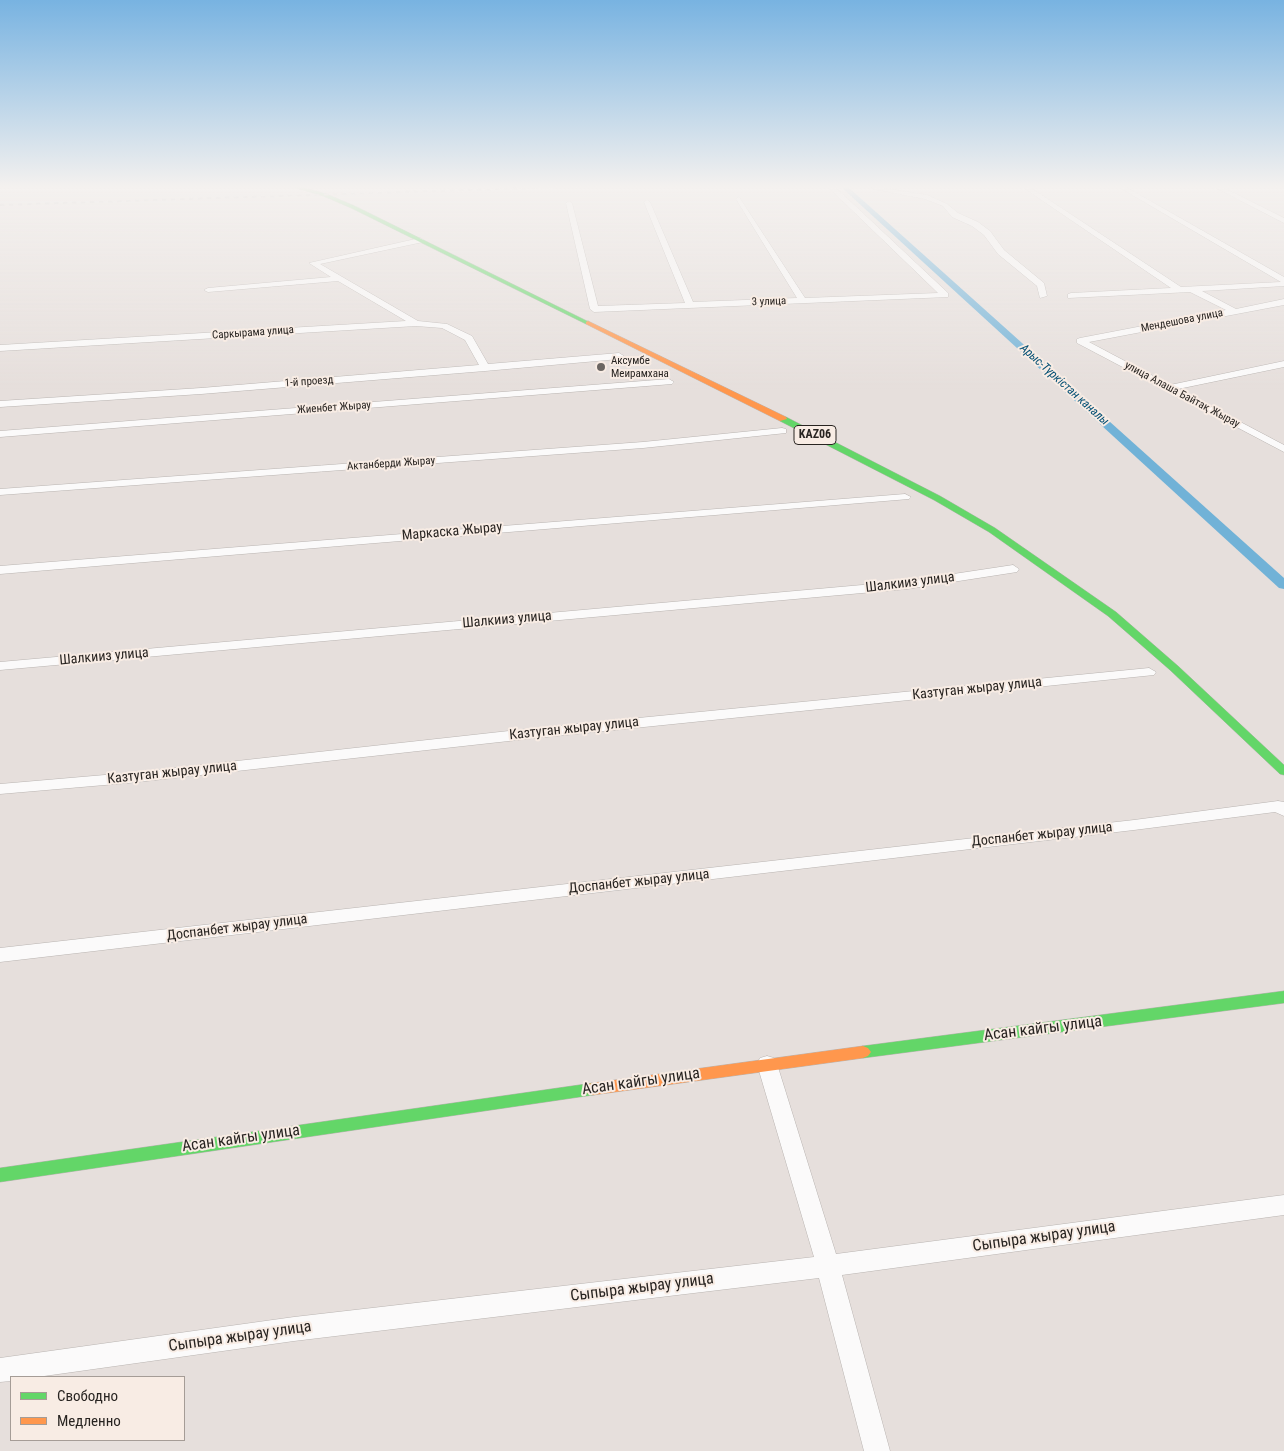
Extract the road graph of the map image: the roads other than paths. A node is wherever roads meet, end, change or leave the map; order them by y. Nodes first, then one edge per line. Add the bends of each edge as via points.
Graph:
1 (351, 254) edge
2 (448, 254) edge
3 (459, 254) edge
4 (581, 254) edge
5 (668, 254) edge
6 (773, 254) edge
7 (901, 254) edge
8 (1003, 254) edge
9 (1126, 254) edge
10 (1238, 254) edge
11 (337, 278) junction
12 (1284, 280) edge
13 (1284, 284) edge
14 (1193, 289) junction
15 (208, 290) dead end
16 (1180, 290) junction
17 (1043, 296) dead end
18 (1071, 296) dead end
19 (803, 301) junction
20 (1284, 302) edge
21 (690, 306) junction
22 (1234, 310) junction
23 (416, 323) junction
24 (1080, 341) joint
25 (0, 348) edge
26 (619, 356) dead end
27 (1284, 364) edge
28 (485, 368) junction
29 (669, 382) dead end
30 (1170, 388) junction
31 (0, 404) edge
32 (782, 431) dead end
33 (0, 434) edge
34 (1279, 442) edge
35 (1284, 449) edge
36 (0, 492) edge
37 (905, 497) dead end
38 (1013, 569) dead end
39 (0, 570) edge
40 (1189, 665) dead end
41 (0, 666) edge
42 (1149, 672) dead end
43 (1284, 771) edge
44 (0, 789) edge
45 (1281, 808) edge
46 (0, 955) edge
47 (1284, 997) edge
48 (767, 1064) junction
49 (0, 1175) edge
50 (1284, 1205) edge
51 (828, 1266) junction
52 (0, 1370) edge
53 (876, 1451) edge

1 - 11 street via 314,261
2 - 43 main road, KАZ06 via 875,465 992,530 1112,614
3 - 40 main road, KАZ06 via 939,490 1058,564 1125,611
4 - 21 street, 3 улица via 594,309
5 - 21 street
6 - 19 street
7 - 19 street, 3 улица via 945,295
8 - 17 street via 1041,285
9 - 16 street
10 - 12 street
11 - 15 street
11 - 23 street
13 - 14 street
14 - 16 street
14 - 22 street
16 - 18 street
19 - 21 street, 3 улица
20 - 22 street, Мендешова улица
22 - 24 street, Мендешова улица
23 - 25 street, Саркырама улица
23 - 28 street via 444,326 469,338
24 - 30 street, улица Алаша Байтақ Жырау
26 - 28 street, 1-й проезд
27 - 30 street
28 - 31 street, 1-й проезд
29 - 33 street, Жиенбет Жырау
30 - 34 street, улица Алаша Байтақ Жырау
32 - 36 street, Актанберди Жырау via 642,446
34 - 35 street, улица Алаша Байтақ Жырау
37 - 39 street, Маркаска Жырау
38 - 41 street, Шалкииз улица via 907,586
42 - 44 street, Казтуган жырау улица
45 - 46 street, Доспанбет жырау улица
47 - 48 main road, Асан кайгы улица
48 - 49 main road, Асан кайгы улица
48 - 51 street
50 - 51 street, Сыпыра жырау улица
51 - 52 street, Сыпыра жырау улица via 294,1329
51 - 53 street

